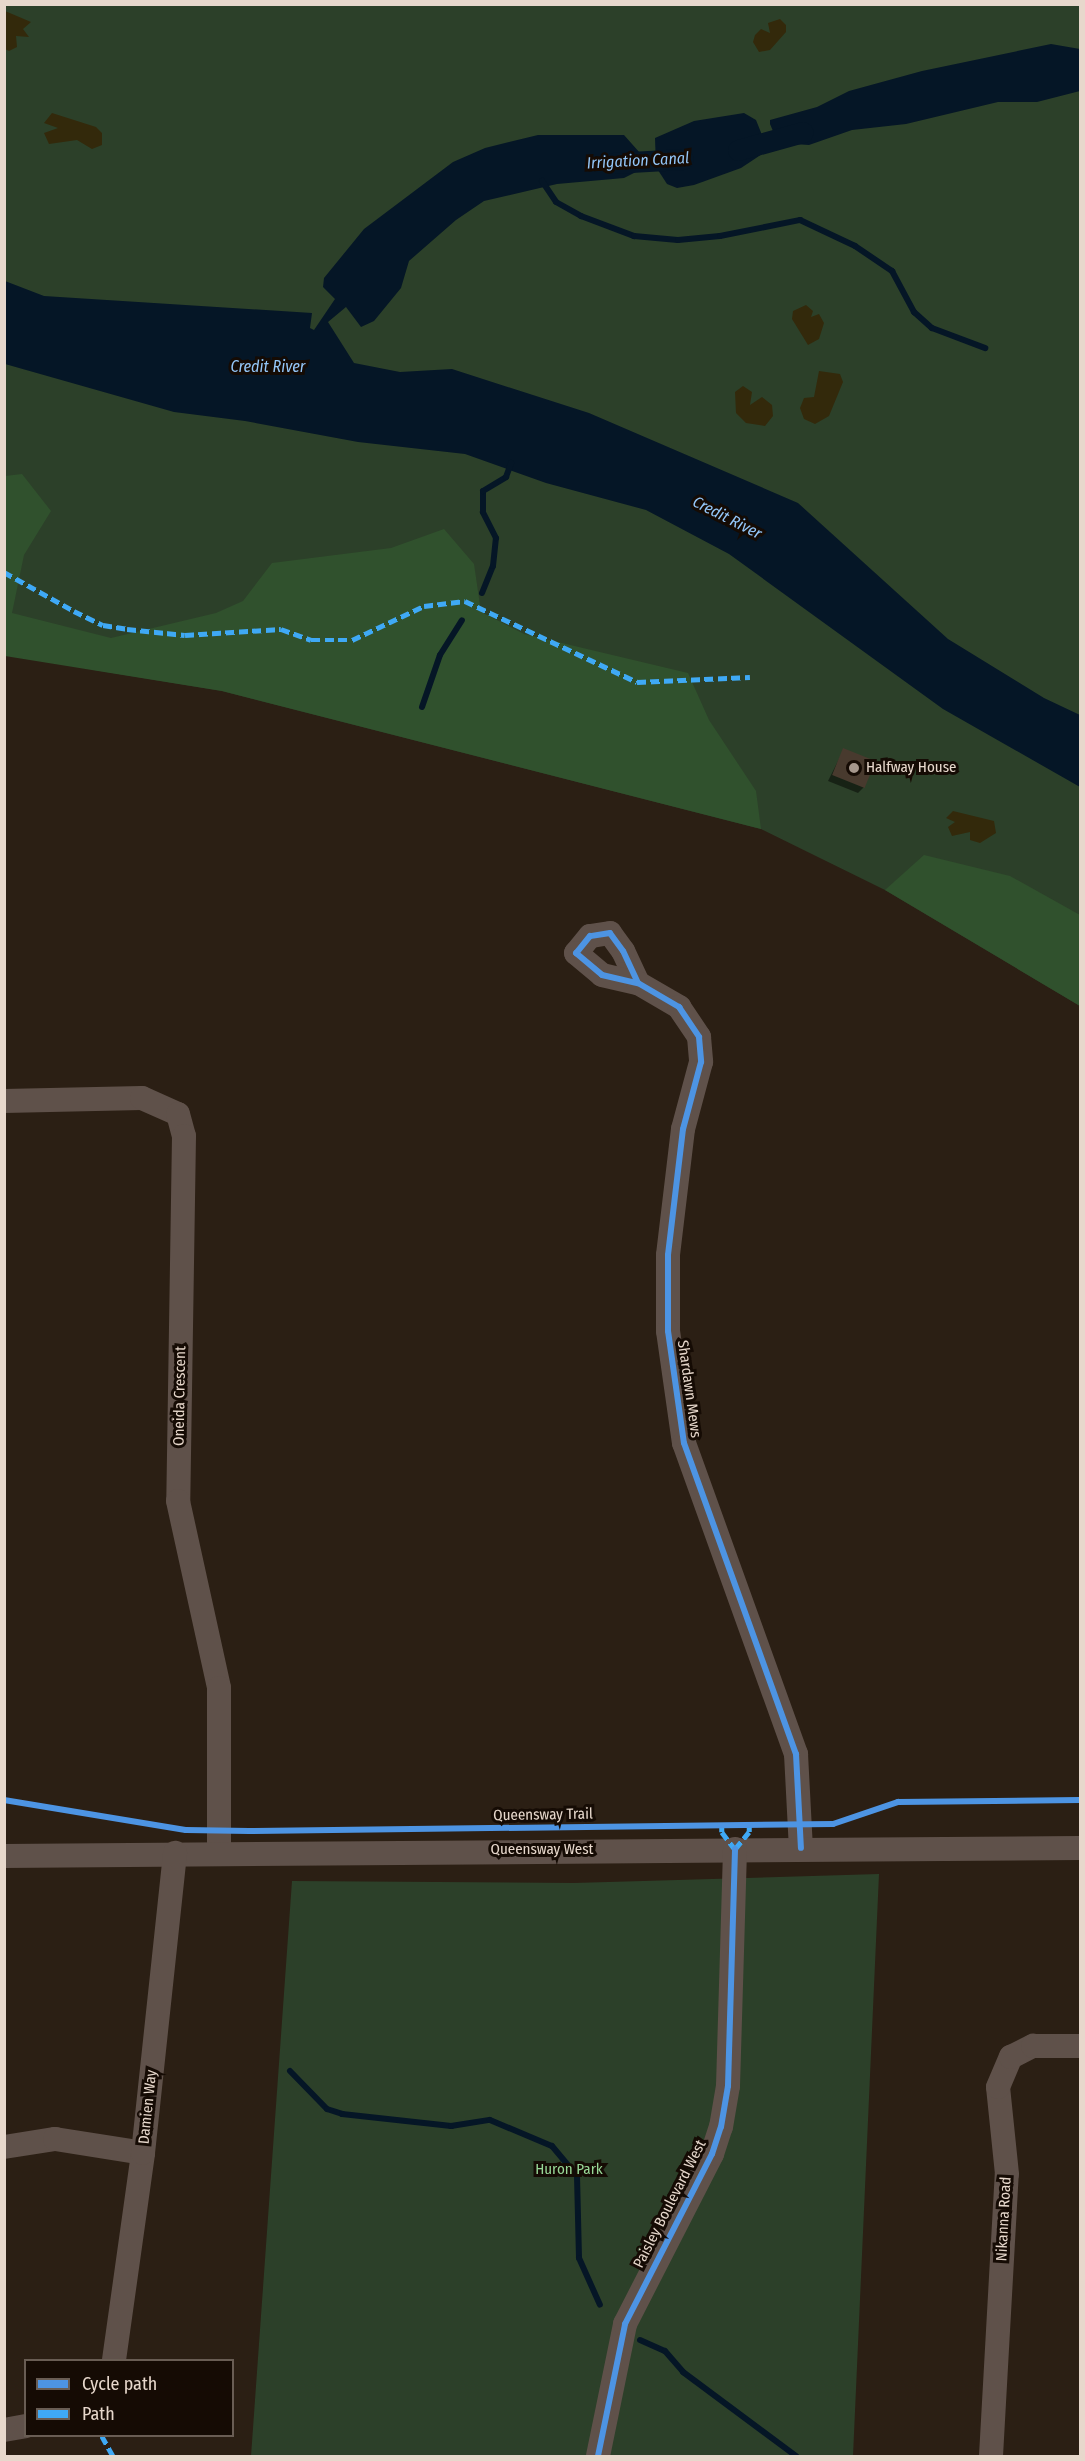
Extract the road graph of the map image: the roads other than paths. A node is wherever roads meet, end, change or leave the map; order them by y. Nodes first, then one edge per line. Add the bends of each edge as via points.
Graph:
1 (638, 983) dead end
2 (4, 1101) edge
3 (801, 1848) junction
4 (1080, 1848) edge
5 (735, 1849) junction
6 (219, 1852) junction
7 (175, 1853) junction
8 (4, 1856) edge
9 (1080, 2046) edge
10 (4, 2147) edge
11 (143, 2153) junction
12 (114, 2359) edge
13 (24, 2426) edge
14 (4, 2430) edge
15 (598, 2457) edge
16 (991, 2457) edge

1 - 3 street, Shardawn Mews via 679,1007 699,1036 701,1062 683,1129 668,1255 668,1330 684,1443 796,1754
2 - 6 street, Oneida Crescent via 142,1098 178,1114 184,1136 178,1501 219,1688
3 - 4 street, Queensway West
3 - 5 street, Queensway West
5 - 6 street, Queensway West
5 - 15 street, Paisley Boulevard West via 728,2086 721,2127 712,2154 625,2324
6 - 7 street, Queensway West
7 - 8 street, Queensway West
7 - 11 street, Damien Way
9 - 16 street, Nikanna Road via 1033,2046 1011,2057 998,2087 1007,2174
10 - 11 street via 55,2139
11 - 12 street, Damien Way
13 - 14 street

